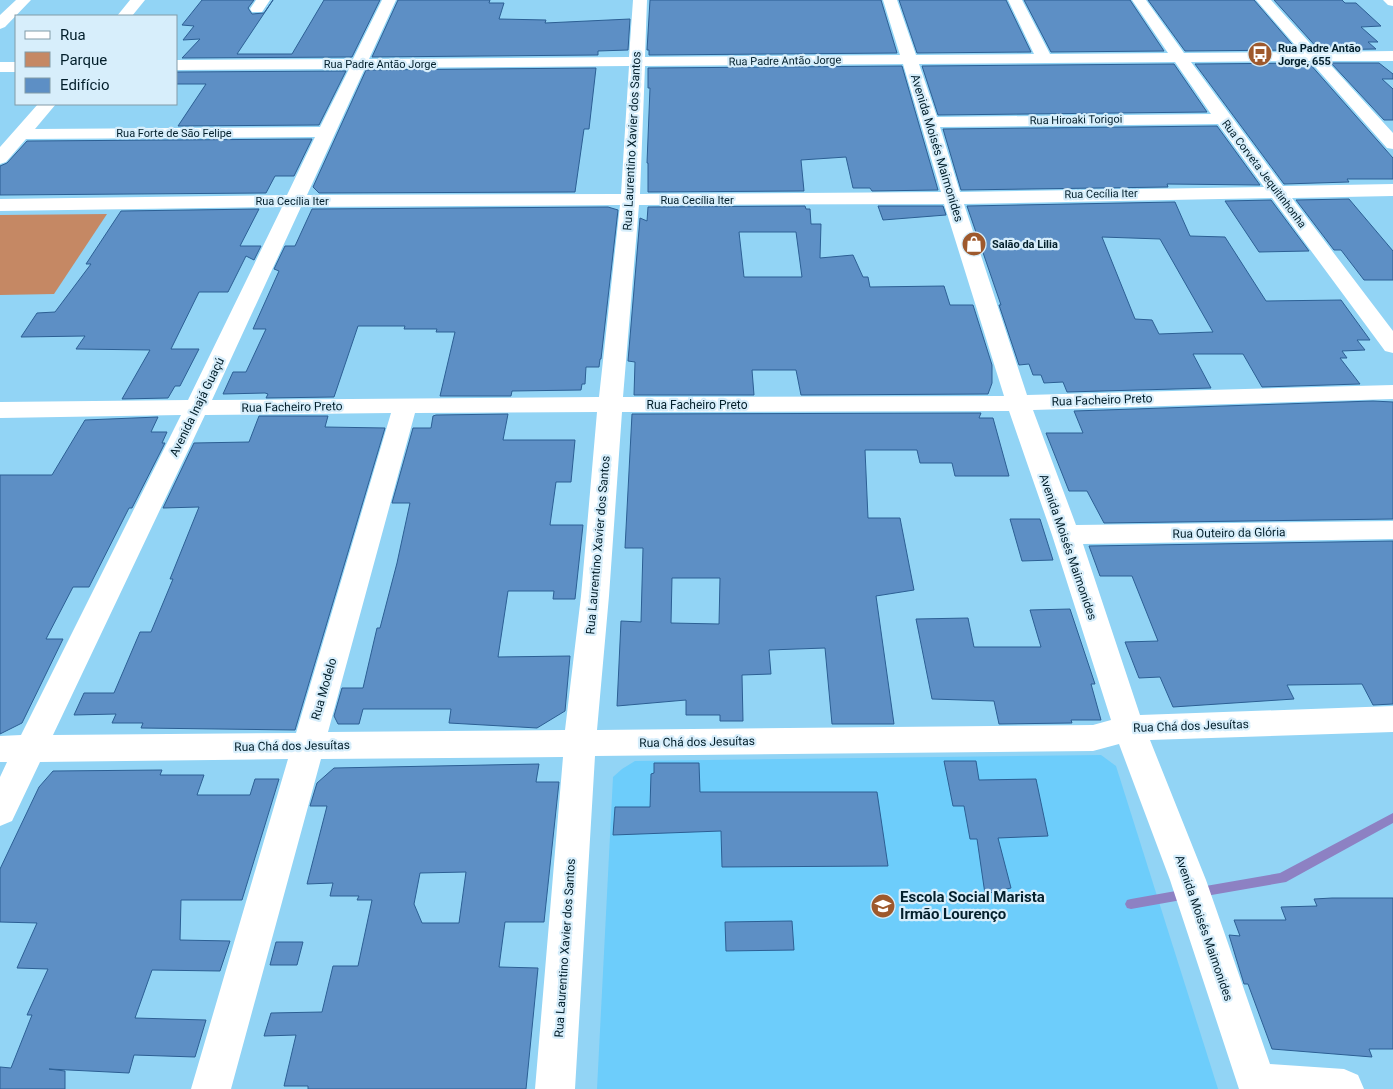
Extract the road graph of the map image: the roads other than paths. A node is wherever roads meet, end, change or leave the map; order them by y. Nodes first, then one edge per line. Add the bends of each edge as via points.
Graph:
1 (24, 0) edge
2 (138, 0) edge
3 (389, 0) edge
4 (640, 0) edge
5 (890, 0) edge
6 (1015, 0) edge
7 (1139, 0) edge
8 (1263, 0) edge
9 (125, 15) edge
10 (0, 24) edge
11 (1314, 56) junction
12 (1393, 56) edge
13 (1180, 57) junction
14 (1044, 58) junction
15 (910, 59) junction
16 (636, 63) junction
17 (359, 64) junction
18 (178, 66) edge
19 (0, 67) edge
20 (15, 67) edge
21 (46, 105) edge
22 (1223, 119) junction
23 (930, 122) junction
24 (327, 132) junction
25 (21, 134) junction
26 (1393, 144) edge
27 (0, 158) edge
28 (1393, 190) edge
29 (1276, 191) junction
30 (952, 198) junction
31 (630, 200) junction
32 (295, 201) junction
33 (0, 205) edge
34 (1393, 346) edge
35 (1393, 392) edge
36 (1018, 403) junction
37 (406, 405) junction
38 (610, 406) junction
39 (196, 409) junction
40 (0, 410) edge
41 (1393, 530) edge
42 (1066, 535) junction
43 (1393, 718) edge
44 (1129, 728) junction
45 (580, 743) junction
46 (308, 746) junction
47 (15, 749) edge
48 (0, 811) edge
49 (1258, 1086) edge
50 (211, 1089) edge
51 (555, 1089) edge
52 (1344, 1089) edge

1 - 10 street
2 - 9 street
3 - 17 street, Avenida Inajá Guaçú
4 - 16 street, Rua Laurentino Xavier dos Santos
5 - 15 street, Avenida Moisés Maimonides
6 - 14 street
7 - 13 street, Rua Corveta Jequitinhonha
8 - 11 street
11 - 12 street, Rua Padre Antão Jorge
11 - 13 street, Rua Padre Antão Jorge
11 - 26 street
13 - 14 street, Rua Padre Antão Jorge
13 - 22 street, Rua Corveta Jequitinhonha
14 - 15 street, Rua Padre Antão Jorge
15 - 16 street, Rua Padre Antão Jorge
15 - 23 street, Avenida Moisés Maimonides
16 - 17 street, Rua Padre Antão Jorge
16 - 31 street, Rua Laurentino Xavier dos Santos
17 - 18 street, Rua Padre Antão Jorge
17 - 24 street, Avenida Inajá Guaçú
19 - 20 street
21 - 25 street
22 - 23 street, Rua Hiroaki Torigoi
22 - 29 street, Rua Corveta Jequitinhonha
23 - 30 street, Avenida Moisés Maimonides
24 - 25 street, Rua Forte de São Felipe
24 - 32 street, Avenida Inajá Guaçú
25 - 27 street
28 - 29 street, Rua Cecília Iter
29 - 30 street, Rua Cecília Iter
29 - 34 street, Rua Corveta Jequitinhonha
30 - 31 street, Rua Cecília Iter
30 - 36 street, Avenida Moisés Maimonides
31 - 32 street, Rua Cecília Iter
31 - 38 street, Rua Laurentino Xavier dos Santos
32 - 33 street, Rua Cecília Iter
32 - 39 street, Avenida Inajá Guaçú
35 - 36 street, Rua Facheiro Preto
36 - 38 street, Rua Facheiro Preto
36 - 42 street, Avenida Moisés Maimonides
37 - 38 street, Rua Facheiro Preto
37 - 39 street, Rua Facheiro Preto
37 - 46 street, Rua Modelo
38 - 45 street, Rua Laurentino Xavier dos Santos
39 - 40 street, Rua Facheiro Preto
39 - 47 street, Avenida Inajá Guaçú
41 - 42 street, Rua Outeiro da Glória
42 - 44 street, Avenida Moisés Maimonides
43 - 44 street, Rua Chá dos Jesuítas
44 - 45 street, Rua Chá dos Jesuítas via 1094,738
44 - 49 street, Avenida Moisés Maimonides via 1188,880
45 - 46 street, Rua Chá dos Jesuítas
45 - 51 street, Rua Laurentino Xavier dos Santos
46 - 47 street, Rua Chá dos Jesuítas
46 - 50 street, Rua Modelo
47 - 48 street, Avenida Inajá Guaçú
49 - 52 street

